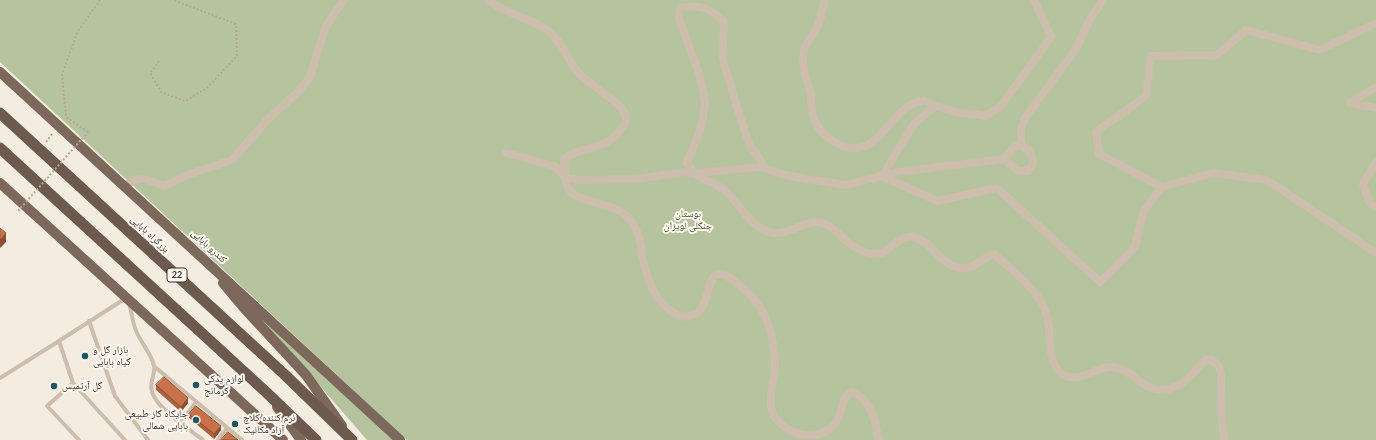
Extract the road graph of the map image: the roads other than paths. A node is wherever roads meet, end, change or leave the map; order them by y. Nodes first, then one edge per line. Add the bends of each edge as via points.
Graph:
1 (344, 0) edge
2 (488, 0) edge
3 (824, 0) edge
4 (1034, 0) edge
5 (1103, 0) edge
6 (1376, 23) edge
7 (0, 72) edge
8 (1376, 87) edge
9 (935, 106) junction
10 (1376, 108) edge
11 (0, 113) edge
12 (1022, 146) junction
13 (0, 148) edge
14 (506, 153) dead end
15 (1004, 159) junction
16 (1376, 162) edge
17 (762, 167) junction
18 (694, 173) junction
19 (882, 176) junction
20 (567, 178) junction
21 (0, 183) edge
22 (125, 186) junction
23 (1162, 188) junction
24 (1376, 207) edge
25 (196, 251) junction
26 (1376, 253) edge
27 (126, 298) junction
28 (89, 321) junction
29 (59, 342) junction
30 (155, 367) junction
31 (0, 378) edge
32 (73, 383) junction
33 (266, 392) junction
34 (196, 402) junction
35 (181, 422) junction
36 (227, 428) junction
37 (350, 438) edge
38 (79, 440) edge
39 (125, 440) edge
40 (148, 440) edge
41 (203, 440) edge
42 (218, 440) edge
43 (242, 440) edge
44 (282, 440) edge
45 (301, 440) edge
46 (316, 440) edge
47 (400, 440) edge
48 (880, 440) edge
49 (1224, 440) edge

1 - 22 street via 326,26 310,76 297,93 268,119 232,160 164,186 142,179 134,180
2 - 20 street via 495,6 533,21 549,31 578,72 621,107 626,115 625,123 615,136 597,147 569,155 564,159
3 - 9 street via 821,16 807,42 803,56 814,118 820,129 839,145 852,149 862,148 871,143 909,106 924,100
4 - 9 street via 1051,37 1001,106 985,116
5 - 12 street via 1088,21 1076,49 1025,118 1020,134
6 - 23 street via 1320,50 1246,30 1217,55 1151,56 1146,96 1096,132 1099,154
7 - 22 main road, کندرو بابایی
8 - 10 street via 1350,103
9 - 19 street via 914,124
11 - 37 highway, بزرگراه بابایی / 22
12 - 15 street via 1015,145
12 - 15 street via 1030,151 1033,164 1028,171 1018,171
13 - 33 highway, 22
14 - 20 street via 554,166
15 - 19 street
16 - 24 street via 1364,184 1370,204
17 - 18 street
17 - 18 street via 744,129 724,64 723,20 714,12 690,6 680,8 679,19 699,73 704,103 702,125 687,163
17 - 19 street via 781,174 846,185
18 - 20 street via 636,179
18 - 49 street via 724,190 748,218 773,233 800,225 824,223 861,251 872,254 887,251 902,238 915,237 952,266 964,268 978,264 994,254 1036,293 1044,306 1048,316 1054,365 1070,378 1081,377 1104,367 1118,368 1146,386 1156,390 1167,390 1184,382 1206,359 1212,360 1218,365 1221,373
19 - 23 street via 937,201 998,188 1100,282 1135,248 1144,210
20 - 48 street via 567,187 572,193 615,208 626,215 636,228 652,288 660,301 670,310 680,316 699,313 705,305 713,276 719,273 735,281 759,305 771,329 775,367 770,404 772,413 779,422 798,434 820,435 836,424 844,399 853,392 868,404
21 - 27 main road
22 - 25 main road, کندرو بابایی
23 - 26 street via 1212,173 1267,180
25 - 37 main road via 306,375
25 - 47 main road, کندرو بابایی
27 - 28 lane
27 - 30 lane via 132,312 134,328
27 - 44 main road
28 - 29 lane
28 - 40 lane via 115,396
29 - 31 lane
29 - 32 lane
30 - 34 lane
30 - 35 lane via 152,380 154,398
32 - 38 lane via 47,406
32 - 39 lane
33 - 45 main road
33 - 46 highway, 22
34 - 35 lane
34 - 36 lane
35 - 41 lane
36 - 42 lane
36 - 43 lane

